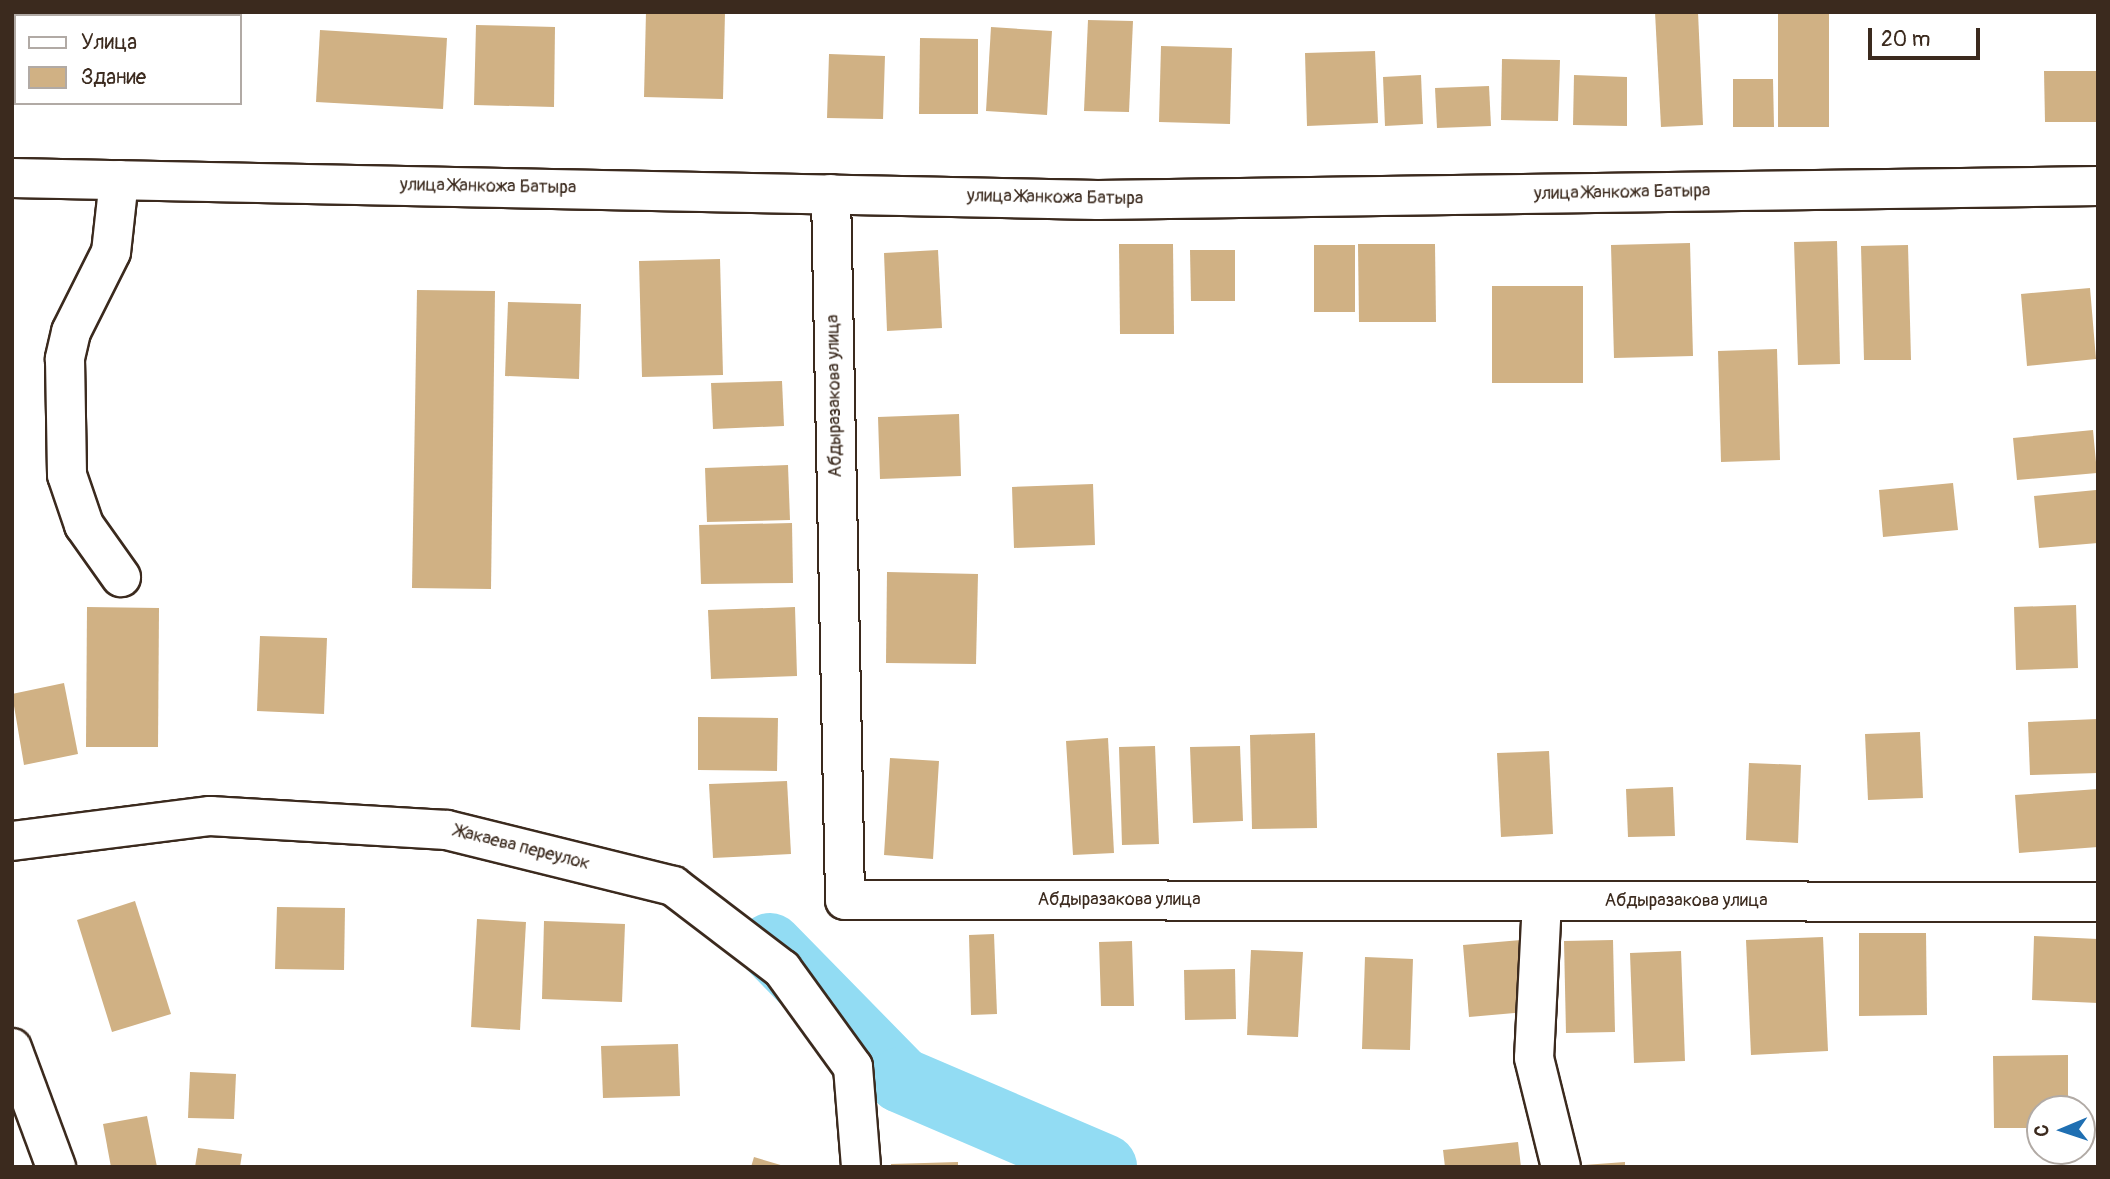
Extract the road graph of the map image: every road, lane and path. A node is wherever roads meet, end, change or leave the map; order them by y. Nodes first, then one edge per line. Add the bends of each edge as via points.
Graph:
1 (12, 178) edge
2 (119, 180) junction
3 (2098, 186) edge
4 (831, 194) junction
5 (121, 577) dead end
6 (12, 841) edge
7 (1542, 901) junction
8 (2098, 902) edge
9 (12, 1048) edge
10 (56, 1167) edge
11 (861, 1167) edge
12 (1561, 1167) edge

1 - 2 street, улица Жанкожа Батыра
2 - 4 street, улица Жанкожа Батыра
2 - 5 street via 111,252 71,332 65,359 70,488 84,525
3 - 4 street, улица Жанкожа Батыра via 1098,200
4 - 7 street, Абдыразакова улица via 845,900
6 - 11 street, Жакаева переулок via 210,816 447,830 673,886 782,969 853,1066
7 - 8 street, Абдыразакова улица
7 - 12 street via 1534,1058
9 - 10 street

